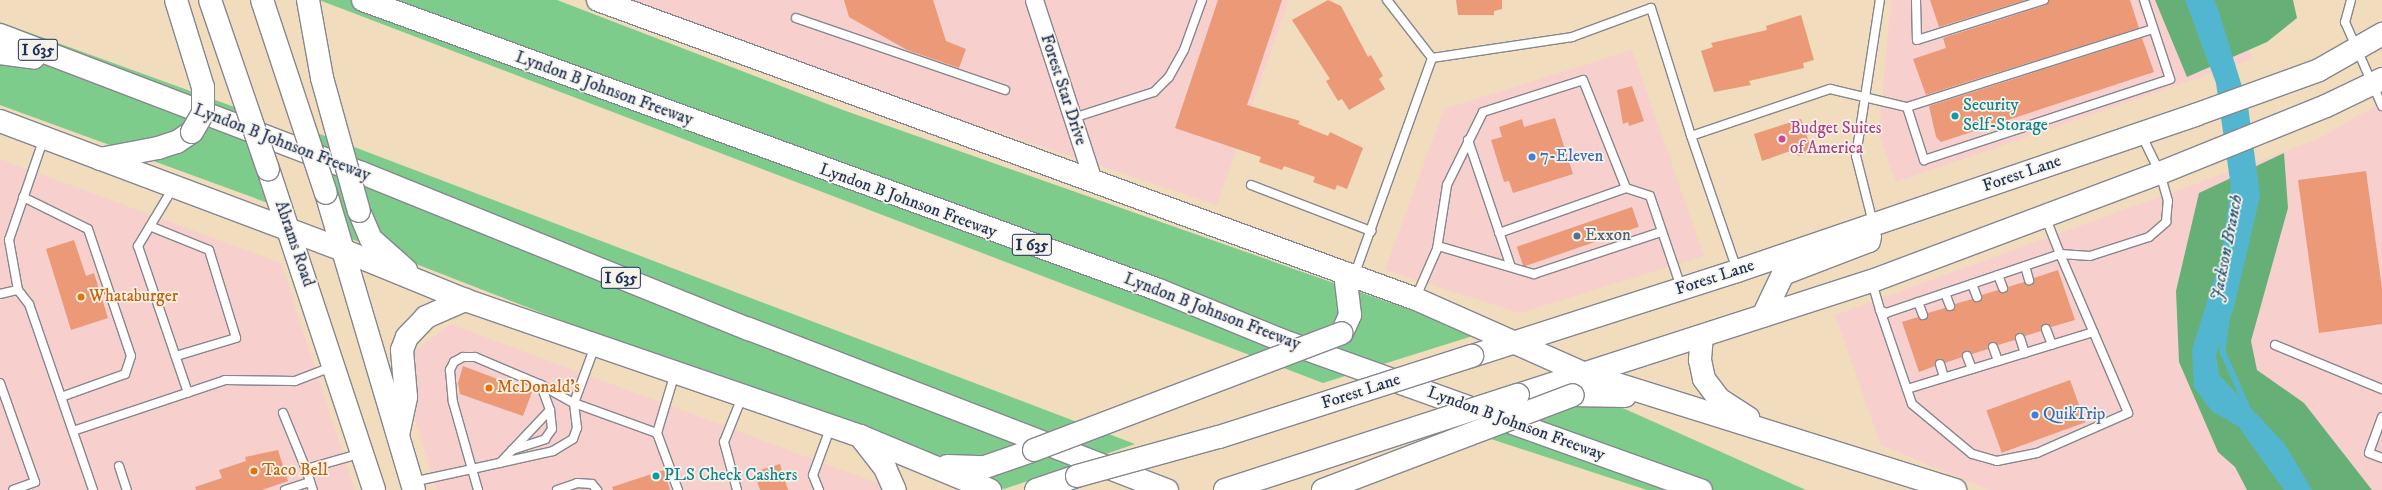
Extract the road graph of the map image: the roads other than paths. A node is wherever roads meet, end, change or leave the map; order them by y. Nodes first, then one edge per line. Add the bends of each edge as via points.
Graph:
1 (176, 0) edge
2 (210, 0) edge
3 (262, 0) edge
4 (308, 0) edge
5 (364, 0) edge
6 (598, 0) edge
7 (1034, 0) edge
8 (1202, 0) edge
9 (1387, 0) edge
10 (1880, 0) edge
11 (1916, 0) edge
12 (2044, 0) edge
13 (2144, 0) edge
14 (2351, 0) edge
15 (1650, 4) edge
16 (796, 18) dead end
17 (2153, 29) junction
18 (2382, 34) edge
19 (0, 35) edge
20 (2358, 50) junction
21 (0, 53) edge
22 (1432, 58) junction
23 (77, 64) junction
24 (2377, 81) edge
25 (1005, 90) dead end
26 (1863, 98) junction
27 (2382, 106) edge
28 (1907, 107) junction
29 (1073, 118) junction
30 (0, 121) edge
31 (2141, 133) junction
32 (1691, 136) junction
33 (44, 137) junction
34 (1468, 140) junction
35 (100, 160) junction
36 (2160, 173) junction
37 (1093, 180) junction
38 (1251, 185) dead end
39 (173, 188) junction
40 (1626, 188) junction
41 (23, 197) junction
42 (2045, 216) junction
43 (1873, 226) junction
44 (152, 227) junction
45 (290, 230) junction
46 (1371, 231) junction
47 (1662, 232) junction
48 (1499, 233) junction
49 (1438, 246) junction
50 (345, 251) junction
51 (2060, 254) junction
52 (2024, 266) junction
53 (1511, 267) junction
54 (1737, 271) junction
55 (1350, 275) junction
56 (1998, 275) junction
57 (2029, 280) dead end
58 (419, 281) junction
59 (1872, 281) junction
60 (1972, 284) junction
61 (1682, 288) junction
62 (2003, 288) dead end
63 (18, 290) junction
64 (1945, 293) junction
65 (0, 294) edge
66 (1977, 297) dead end
67 (1416, 299) junction
68 (465, 300) junction
69 (1918, 302) junction
70 (1950, 306) dead end
71 (1880, 310) junction
72 (1923, 315) dead end
73 (1763, 316) junction
74 (2046, 329) dead end
75 (2093, 332) junction
76 (1702, 336) junction
77 (2020, 338) dead end
78 (1516, 344) junction
79 (2052, 344) junction
80 (2275, 345) dead end
81 (595, 346) junction
82 (1993, 347) dead end
83 (2025, 353) junction
84 (176, 356) junction
85 (1967, 356) dead end
86 (1998, 361) junction
87 (1940, 364) dead end
88 (335, 365) junction
89 (1972, 369) junction
90 (675, 372) junction
91 (1585, 374) junction
92 (1944, 377) junction
93 (0, 383) edge
94 (541, 385) junction
95 (1907, 389) junction
96 (2382, 389) edge
97 (188, 393) junction
98 (742, 396) junction
99 (61, 397) junction
100 (1666, 400) junction
101 (3, 402) edge
102 (574, 403) junction
103 (550, 410) junction
104 (283, 412) dead end
105 (2382, 417) edge
106 (831, 425) junction
107 (73, 431) junction
108 (657, 432) junction
109 (1771, 433) junction
110 (860, 436) junction
111 (398, 437) junction
112 (512, 450) junction
113 (363, 452) junction
114 (2382, 458) edge
115 (500, 463) junction
116 (930, 464) junction
117 (119, 466) dead end
118 (306, 469) junction
119 (472, 469) junction
120 (310, 482) junction
121 (413, 486) edge
122 (13, 490) edge
123 (93, 490) edge
124 (127, 490) edge
125 (285, 490) edge
126 (313, 490) edge
127 (374, 490) edge
128 (478, 490) edge
129 (557, 490) edge
130 (597, 490) edge
131 (678, 490) edge
132 (737, 490) edge
133 (819, 490) edge
134 (894, 490) edge
135 (990, 490) edge
136 (1036, 490) edge
137 (1166, 490) edge
138 (1225, 490) edge
139 (1322, 490) edge
140 (1701, 490) edge
141 (1955, 490) edge

1 - 35 main road, bridge via 203,87 203,113 192,132 177,142
2 - 45 main road, Abrams Road, bridge
3 - 50 main road, bridge
4 - 58 main road, bridge via 322,78 359,211 372,239
5 - 140 main road, Lyndon B Johnson Freeway / I 635 via 1159,290 1281,340
6 - 37 main road via 938,128
7 - 29 street, Forest Star Drive
8 - 29 lane via 1184,50 1169,77 1154,92
9 - 22 lane
10 - 26 lane via 1878,32
11 - 12 lane via 1916,40
13 - 17 lane
14 - 20 lane via 2345,22
15 - 22 lane via 1572,37
15 - 32 lane
16 - 25 lane
17 - 28 lane
17 - 28 lane via 2170,79 1924,160
18 - 20 main road, Forest Lane
19 - 23 main road, Lyndon B Johnson Freeway / I 635
20 - 24 lane
20 - 31 main road, Forest Lane via 2310,73
21 - 23 main road
22 - 46 lane
23 - 137 main road, Lyndon B Johnson Freeway / I 635
24 - 27 lane
24 - 36 main road via 2326,106
26 - 28 lane
26 - 32 lane via 1830,89
26 - 43 lane via 1856,156
29 - 37 street, Forest Star Drive
30 - 33 main road
31 - 36 lane
31 - 43 main road, Forest Lane
32 - 54 lane
33 - 35 main road
33 - 41 lane
34 - 40 lane via 1483,112 1583,80
34 - 48 lane
34 - 49 lane via 1447,185
35 - 39 main road
36 - 42 main road
36 - 51 lane via 2168,201 2166,222 2149,237 2090,256
37 - 55 main road
38 - 46 lane
39 - 44 lane
39 - 45 main road
40 - 47 lane via 1650,196
40 - 48 lane
41 - 63 lane via 9,240
41 - 99 lane via 88,229 132,356 125,374
42 - 51 lane
42 - 59 main road
43 - 54 main road, Forest Lane
43 - 73 main road via 1869,241 1784,274
44 - 84 lane via 138,246
44 - 84 lane via 209,250 236,338
45 - 50 main road
45 - 88 main road, Abrams Road
46 - 55 lane
47 - 53 lane via 1534,274
47 - 61 lane
48 - 53 lane
49 - 53 lane
49 - 67 lane
50 - 58 main road
50 - 111 main road
51 - 52 lane
51 - 75 lane
52 - 56 lane
52 - 57 lane
54 - 61 main road, Forest Lane
55 - 67 main road
55 - 116 main road, bridge via 1350,315 1342,333 985,467
56 - 60 lane
56 - 62 lane
58 - 68 main road
59 - 71 lane
59 - 73 main road
60 - 64 lane
60 - 66 lane
61 - 78 main road, Forest Lane
63 - 65 lane
63 - 99 lane via 29,304
64 - 69 lane
64 - 70 lane
67 - 78 main road
68 - 81 main road
68 - 111 main road via 426,317 407,337 402,350 406,397
69 - 71 lane via 1886,313
69 - 72 lane
71 - 95 lane
73 - 76 main road
74 - 79 lane
75 - 79 lane
75 - 95 lane via 2128,413 2036,453 1997,461 1972,454 1912,404
76 - 91 main road
76 - 109 main road via 1700,360 1704,379 1719,399
77 - 83 lane
78 - 91 main road
78 - 136 main road, Forest Lane, bridge via 1219,437 1077,476
79 - 83 lane
80 - 96 lane
81 - 90 main road
81 - 102 lane
82 - 86 lane
83 - 86 lane
84 - 97 lane
85 - 89 lane
86 - 89 lane
87 - 92 lane
88 - 97 lane via 295,381 225,380
88 - 113 main road, Abrams Road
89 - 92 lane
90 - 98 main road
90 - 108 lane
91 - 100 main road
91 - 138 main road, bridge
92 - 95 lane
93 - 101 lane
94 - 102 lane
94 - 103 lane
94 - 119 lane via 475,357 463,357 454,362 450,370 453,402
97 - 107 lane
98 - 106 main road
98 - 132 lane via 724,442
99 - 107 lane
100 - 109 main road
100 - 139 main road, bridge via 1573,395
101 - 122 lane via 35,482
102 - 108 lane
102 - 115 lane via 577,428 566,446
103 - 112 lane
103 - 112 lane via 552,429 545,439
104 - 118 lane
105 - 114 lane via 2369,453
106 - 110 main road
106 - 133 lane via 813,475
107 - 123 lane
108 - 131 lane
109 - 141 main road
110 - 116 main road
110 - 134 main road via 885,468
111 - 121 main road
112 - 115 lane
113 - 118 lane
113 - 127 main road, Abrams Road
115 - 119 lane
116 - 135 main road
117 - 124 lane
118 - 120 lane
119 - 121 lane
119 - 128 lane
120 - 125 lane
120 - 126 lane
129 - 130 lane via 577,483 592,484

